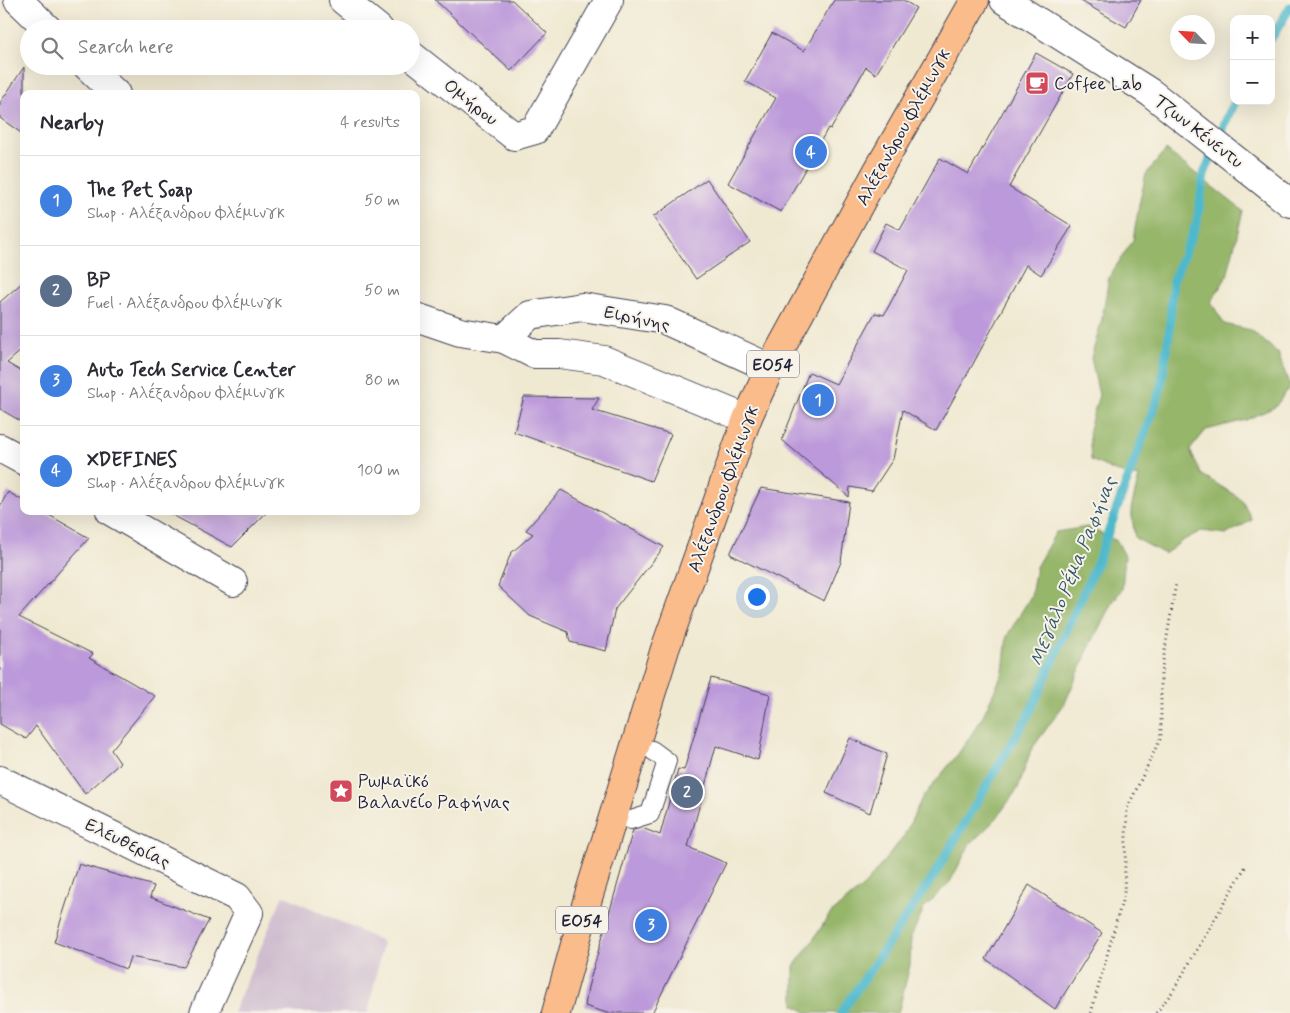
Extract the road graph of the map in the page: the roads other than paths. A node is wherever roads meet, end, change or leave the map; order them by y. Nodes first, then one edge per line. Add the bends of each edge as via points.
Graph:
1 (18, 0) edge
2 (342, 0) edge
3 (609, 0) edge
4 (975, 0) edge
5 (1004, 0) edge
6 (39, 20) edge
7 (368, 20) edge
8 (420, 61) edge
9 (96, 75) edge
10 (112, 90) edge
11 (1290, 203) edge
12 (420, 318) edge
13 (504, 339) junction
14 (770, 368) junction
15 (747, 419) junction
16 (0, 448) edge
17 (20, 459) edge
18 (117, 515) edge
19 (233, 582) dead end
20 (652, 750) dead end
21 (0, 780) edge
22 (631, 820) dead end
23 (204, 1013) edge
24 (556, 1013) edge

1 - 6 street
2 - 7 street
3 - 8 street, Ομήρου via 536,130 514,136
4 - 14 main road, Αλέξανδρου Φλέμινγκ / ΕΟ54
5 - 11 street, Τζων Κένεντυ via 1150,92
9 - 10 street
12 - 13 street via 460,332
13 - 14 street, Ειρήνης via 530,315 582,307 665,320
13 - 15 street via 534,354 604,360
14 - 15 main road, Αλέξανδρου Φλέμινγκ / ΕΟ54
15 - 24 main road, Αλέξανδρου Φλέμινγκ / ΕΟ54 via 665,649
16 - 17 street
18 - 19 street
20 - 22 lane via 667,762 650,814
21 - 23 street, Ελευθερίας via 237,897 249,913

